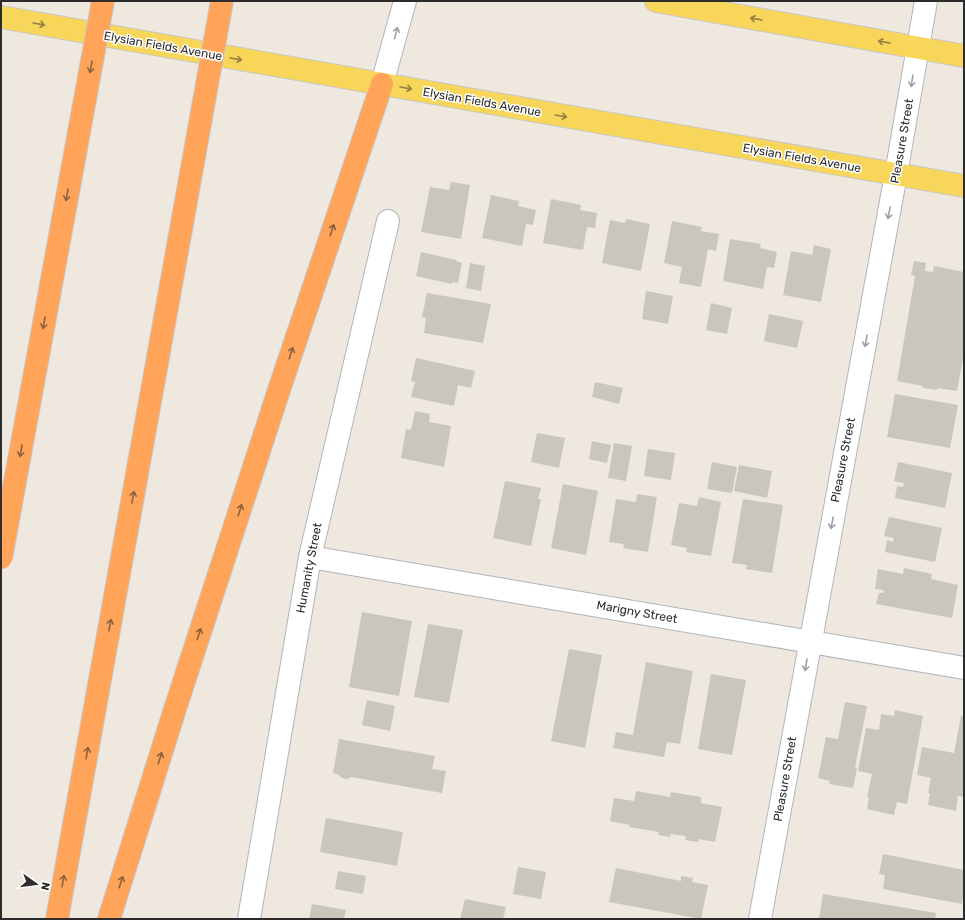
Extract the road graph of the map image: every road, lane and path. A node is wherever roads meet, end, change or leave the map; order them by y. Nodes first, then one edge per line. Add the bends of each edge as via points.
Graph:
1 (103, 1) edge
2 (222, 1) edge
3 (405, 1) edge
4 (656, 1) edge
5 (926, 1) edge
6 (1, 17) edge
7 (918, 48) junction
8 (964, 56) edge
9 (382, 84) junction
10 (896, 174) junction
11 (964, 186) edge
12 (388, 221) dead end
13 (310, 557) junction
14 (1, 558) edge
15 (810, 641) junction
16 (964, 668) edge
17 (56, 919) edge
18 (109, 919) edge
19 (249, 919) edge
20 (760, 919) edge

1 -> 14 highway, bridge
17 -> 2 highway, bridge
9 -> 3 street
7 -> 4 main road
5 - 7 street, Pleasure Street
6 -> 9 main road, Elysian Fields Avenue
7 - 8 main road
7 -> 10 street, Pleasure Street
9 -> 10 main road, Elysian Fields Avenue
18 -> 9 highway via 279,390
10 - 11 main road, Elysian Fields Avenue
10 -> 15 street, Pleasure Street
12 - 13 street, Humanity Street
13 - 15 street, Marigny Street
13 - 19 street, Humanity Street
15 - 16 street, Marigny Street
15 -> 20 street, Pleasure Street

